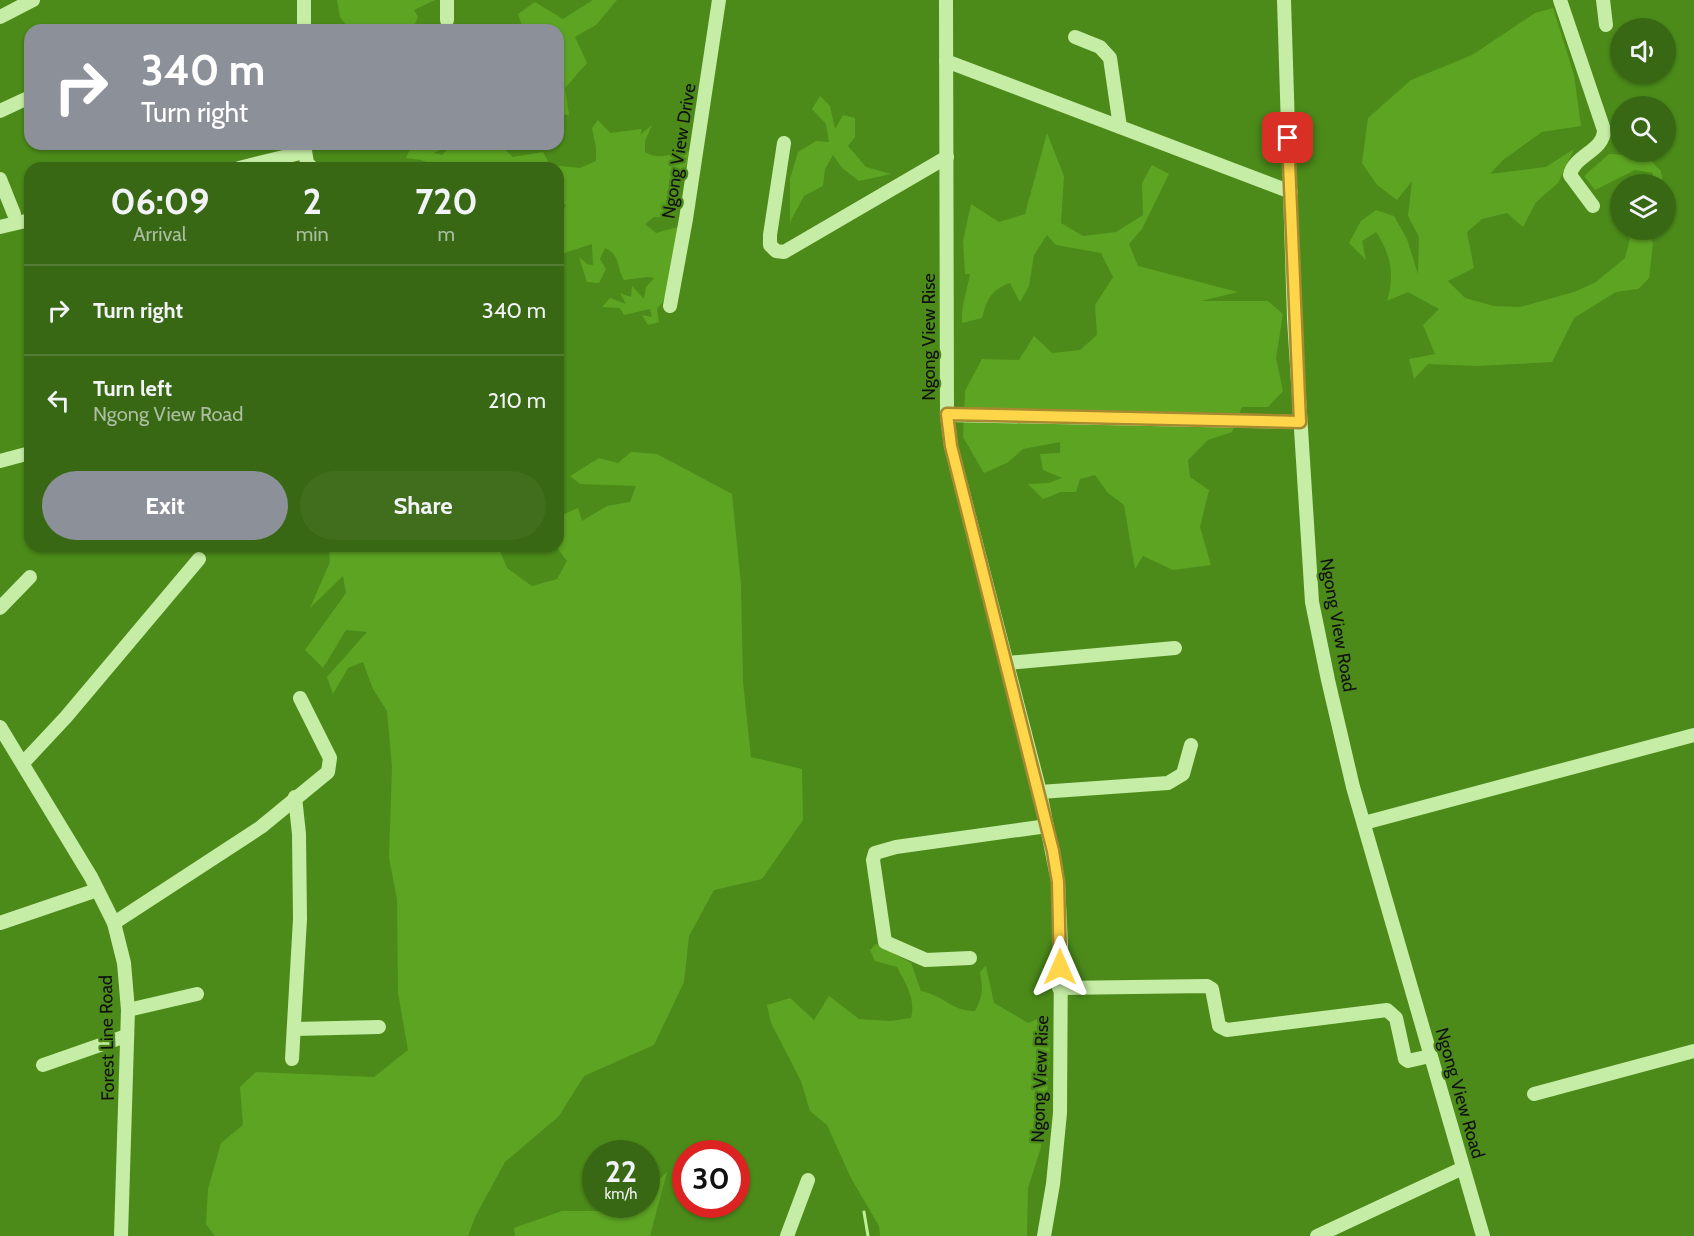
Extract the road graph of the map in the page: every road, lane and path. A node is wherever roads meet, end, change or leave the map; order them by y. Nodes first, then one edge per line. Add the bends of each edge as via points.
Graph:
1 (33, 0) edge
2 (304, 0) edge
3 (447, 0) edge
4 (719, 0) edge
5 (946, 0) edge
6 (1284, 0) edge
7 (1560, 0) edge
8 (1603, 0) edge
9 (0, 16) edge
10 (447, 20) dead end
11 (303, 24) edge
12 (1606, 25) dead end
13 (1075, 36) dead end
14 (946, 61) junction
15 (24, 100) edge
16 (0, 111) edge
17 (1120, 127) junction
18 (783, 143) dead end
19 (298, 150) edge
20 (947, 157) junction
21 (258, 162) edge
22 (0, 179) edge
23 (1291, 192) junction
24 (1593, 206) dead end
25 (14, 214) dead end
26 (24, 221) edge
27 (0, 227) edge
28 (670, 306) dead end
29 (947, 414) junction
30 (1300, 422) junction
31 (24, 455) edge
32 (0, 461) edge
33 (199, 559) dead end
34 (30, 577) dead end
35 (0, 608) edge
36 (1175, 648) dead end
37 (1007, 663) junction
38 (300, 698) dead end
39 (0, 727) edge
40 (1694, 735) edge
41 (1191, 746) dead end
42 (23, 763) junction
43 (1040, 792) junction
44 (295, 797) junction
45 (1364, 823) junction
46 (1047, 826) junction
47 (97, 890) junction
48 (0, 923) edge
49 (114, 923) junction
50 (970, 958) dead end
51 (1059, 988) junction
52 (197, 994) dead end
53 (128, 1010) junction
54 (379, 1027) dead end
55 (294, 1029) junction
56 (126, 1036) junction
57 (1694, 1051) edge
58 (1430, 1056) junction
59 (292, 1059) dead end
60 (43, 1065) dead end
61 (1534, 1094) dead end
62 (1462, 1168) junction
63 (808, 1180) dead end
64 (121, 1236) edge
65 (787, 1236) edge
66 (1044, 1236) edge
67 (1317, 1236) edge
68 (1483, 1236) edge

1 - 9 street
2 - 11 street
3 - 10 street
4 - 28 street, Ngong View Drive via 687,219
5 - 14 street, Ngong View Rise
6 - 23 street, Ngong View Road
7 - 24 street via 1604,130 1604,137 1576,163 1570,175
8 - 12 street
13 - 17 street via 1100,47 1110,58
14 - 17 street
14 - 20 street, Ngong View Rise
15 - 16 street
17 - 23 street
18 - 20 street via 770,245 784,252
19 - 21 street
20 - 29 street, Ngong View Rise
22 - 25 street
23 - 30 street, Ngong View Road
26 - 27 street
29 - 30 street
29 - 37 street, Ngong View Rise via 951,446
30 - 45 street, Ngong View Road via 1312,602
31 - 32 street
33 - 42 street
34 - 35 street
36 - 37 street
37 - 43 street, Ngong View Rise
38 - 44 street via 331,766
39 - 42 street, Forest Line Road
40 - 45 street
41 - 43 street via 1183,774 1168,783
42 - 47 street, Forest Line Road
43 - 46 street, Ngong View Rise
44 - 49 street via 261,827
44 - 55 street via 300,919
45 - 58 street, Ngong View Road
46 - 50 street via 875,853 885,942 926,960
46 - 51 street, Ngong View Rise via 1058,882
47 - 48 street
47 - 49 street, Forest Line Road
49 - 53 street, Forest Line Road via 124,963
51 - 58 street via 1207,986 1212,989 1219,1026 1227,1030 1387,1010 1396,1017 1406,1059
51 - 66 street, Ngong View Rise via 1060,1113
52 - 53 street
53 - 56 street, Forest Line Road
54 - 55 street
55 - 59 street
56 - 60 street
56 - 64 street, Forest Line Road
57 - 61 street
58 - 62 street, Ngong View Road
62 - 67 street
62 - 68 street, Ngong View Road
63 - 65 street

